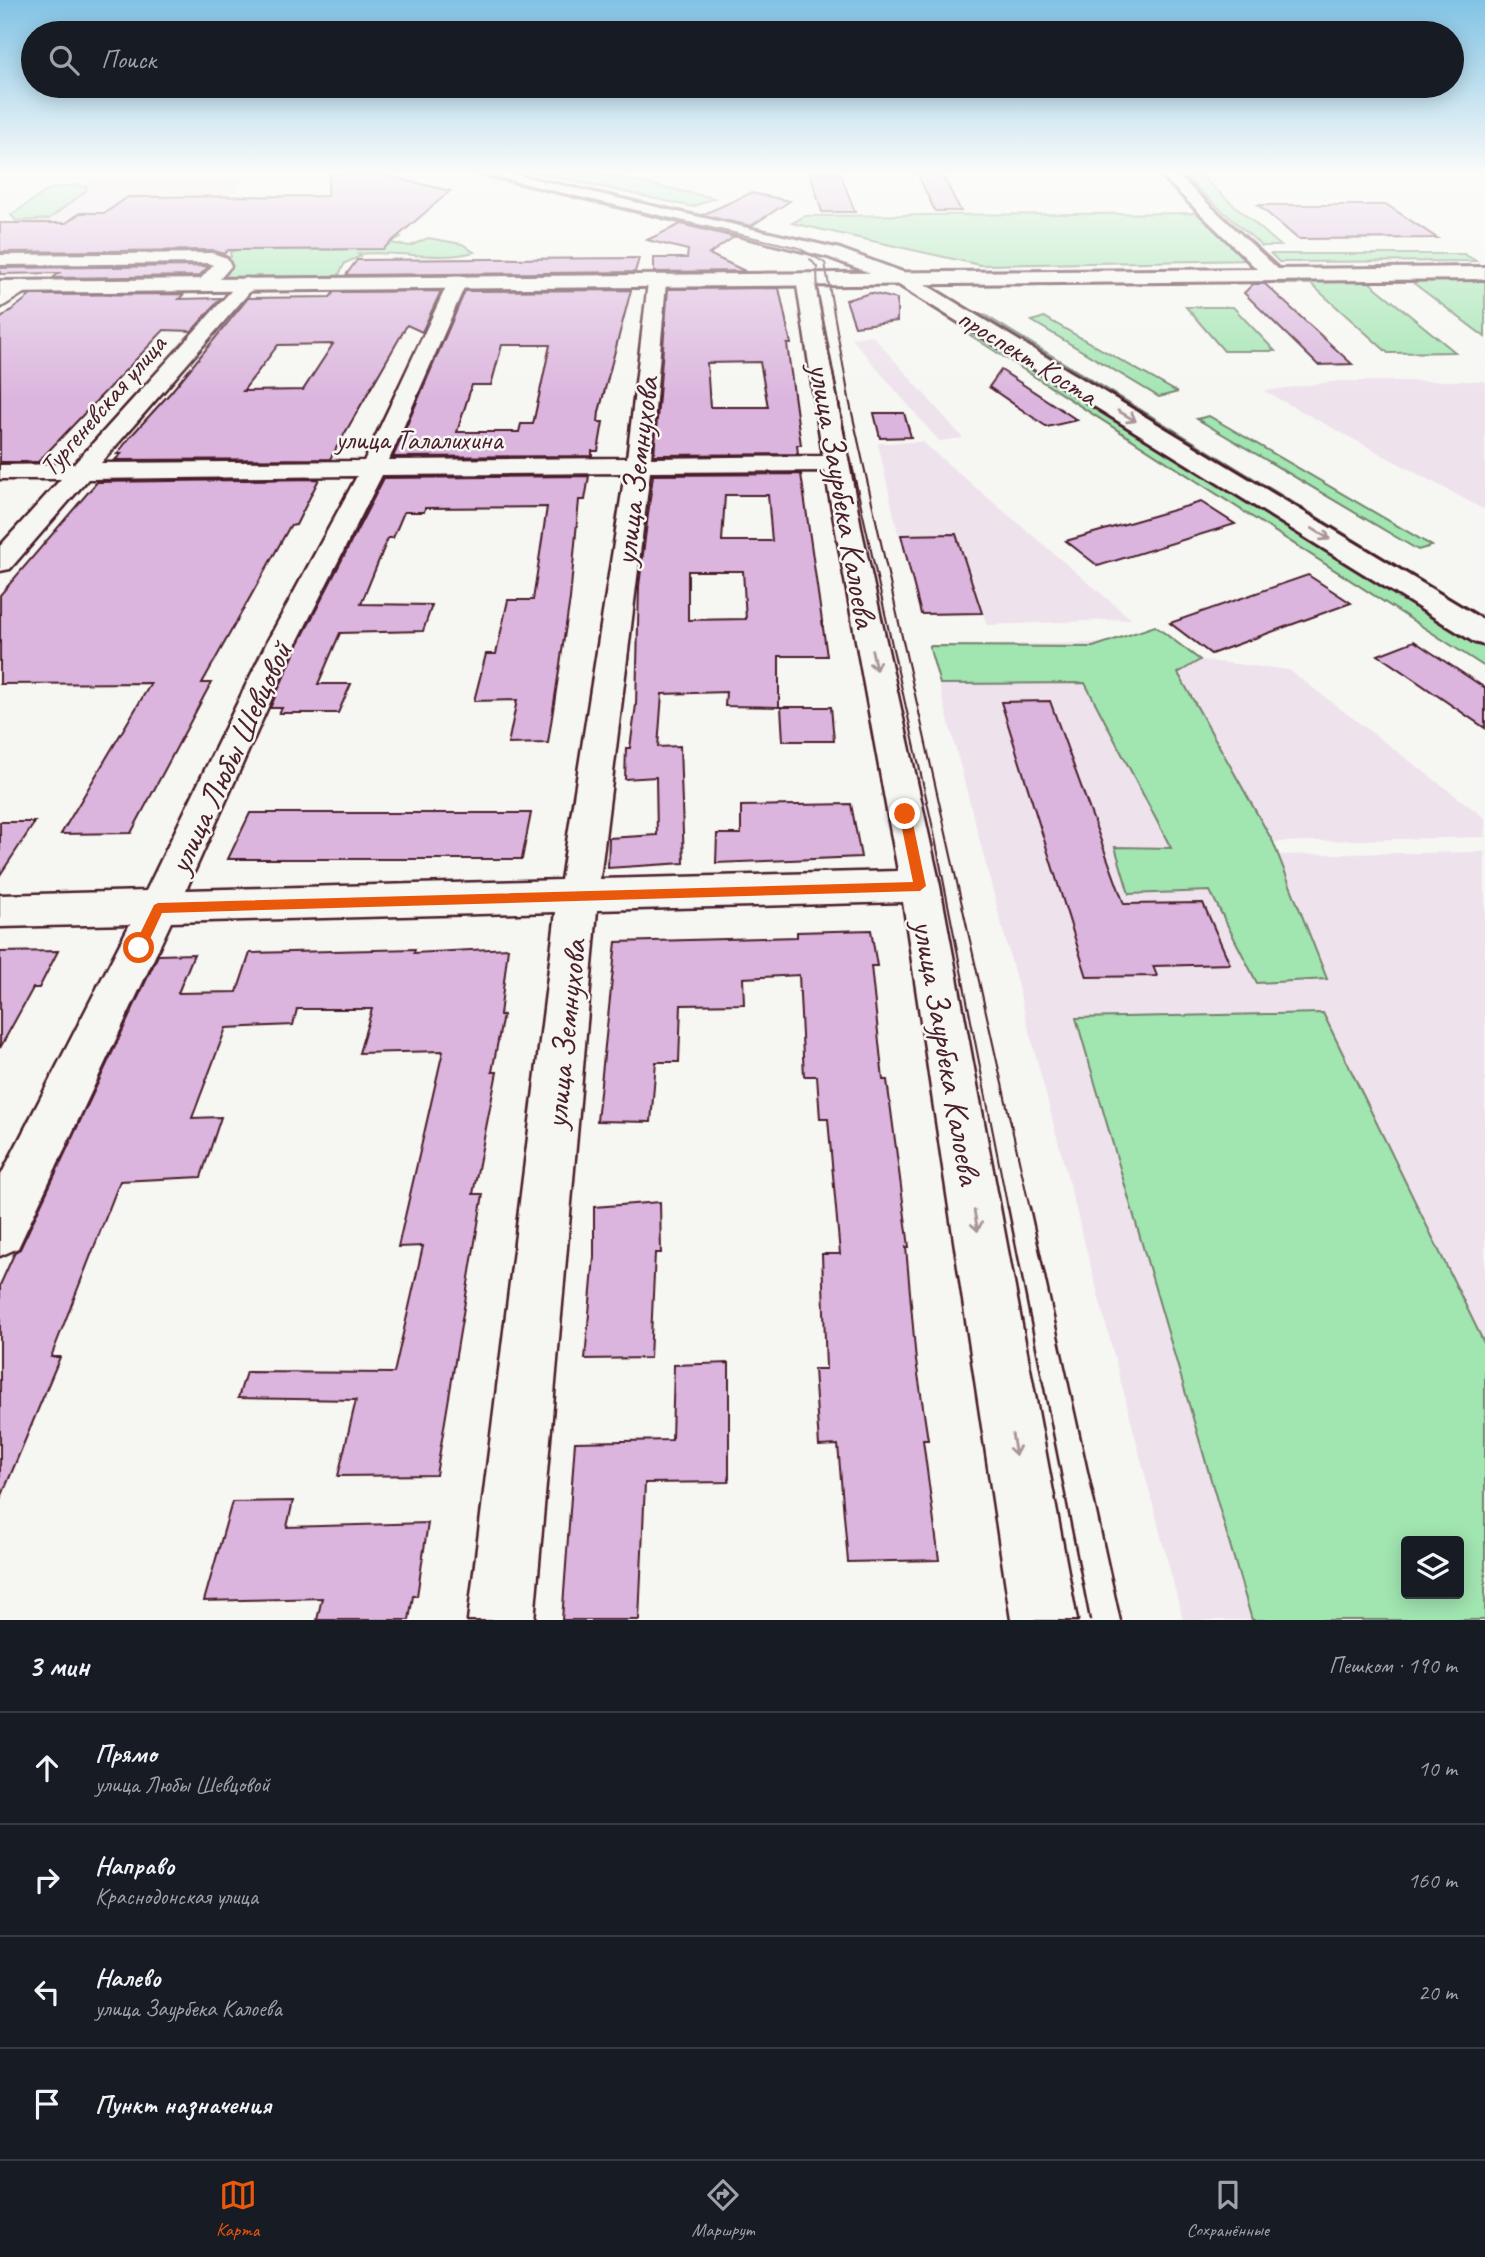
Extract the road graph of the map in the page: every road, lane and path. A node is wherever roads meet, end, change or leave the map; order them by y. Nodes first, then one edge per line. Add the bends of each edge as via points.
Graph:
1 (815, 249) edge
2 (866, 249) edge
3 (1245, 249) edge
4 (0, 260) edge
5 (1485, 273) edge
6 (1272, 274) junction
7 (901, 278) junction
8 (937, 278) junction
9 (805, 279) junction
10 (657, 282) junction
11 (457, 283) junction
12 (247, 284) junction
13 (204, 285) junction
14 (10, 287) edge
15 (0, 302) edge
16 (1244, 460) dead end
17 (838, 463) junction
18 (638, 467) junction
19 (372, 470) junction
20 (83, 471) junction
21 (0, 472) edge
22 (1399, 554) dead end
23 (0, 563) edge
24 (1485, 606) edge
25 (1485, 635) edge
26 (920, 886) junction
27 (578, 897) junction
28 (158, 908) junction
29 (0, 911) edge
30 (0, 1230) edge
31 (500, 1620) edge
32 (1044, 1620) edge

1 - 7 main road, проспект Коста
2 - 8 main road, проспект Коста
3 - 6 main road
4 - 13 street via 212,258 221,262
5 - 6 main road
6 - 8 main road
7 - 8 main road
7 - 9 main road
7 -> 25 main road, проспект Коста
8 - 16 main road, проспект Коста via 998,310
9 - 10 main road
9 - 17 street, улица Заурбека Калоева
10 - 11 main road
10 - 18 street, улица Земнухова
11 - 12 main road
11 - 19 street, улица Любы Шевцовой
12 - 13 main road
12 - 20 street, Тургеневская улица
13 - 14 main road
14 - 15 street
17 - 18 street, улица Талалихина
17 -> 26 street, улица Заурбека Калоева
18 - 19 street, улица Талалихина
18 - 27 street, улица Земнухова
19 - 20 street, улица Талалихина
19 - 28 street, улица Любы Шевцовой via 282,642
20 - 21 street, улица Талалихина
20 - 23 street, Тургеневская улица
22 - 24 main road
26 - 27 street
26 -> 32 street, улица Заурбека Калоева
27 - 28 street
27 - 31 street, улица Земнухова
28 - 29 street
28 - 30 street, улица Любы Шевцовой

